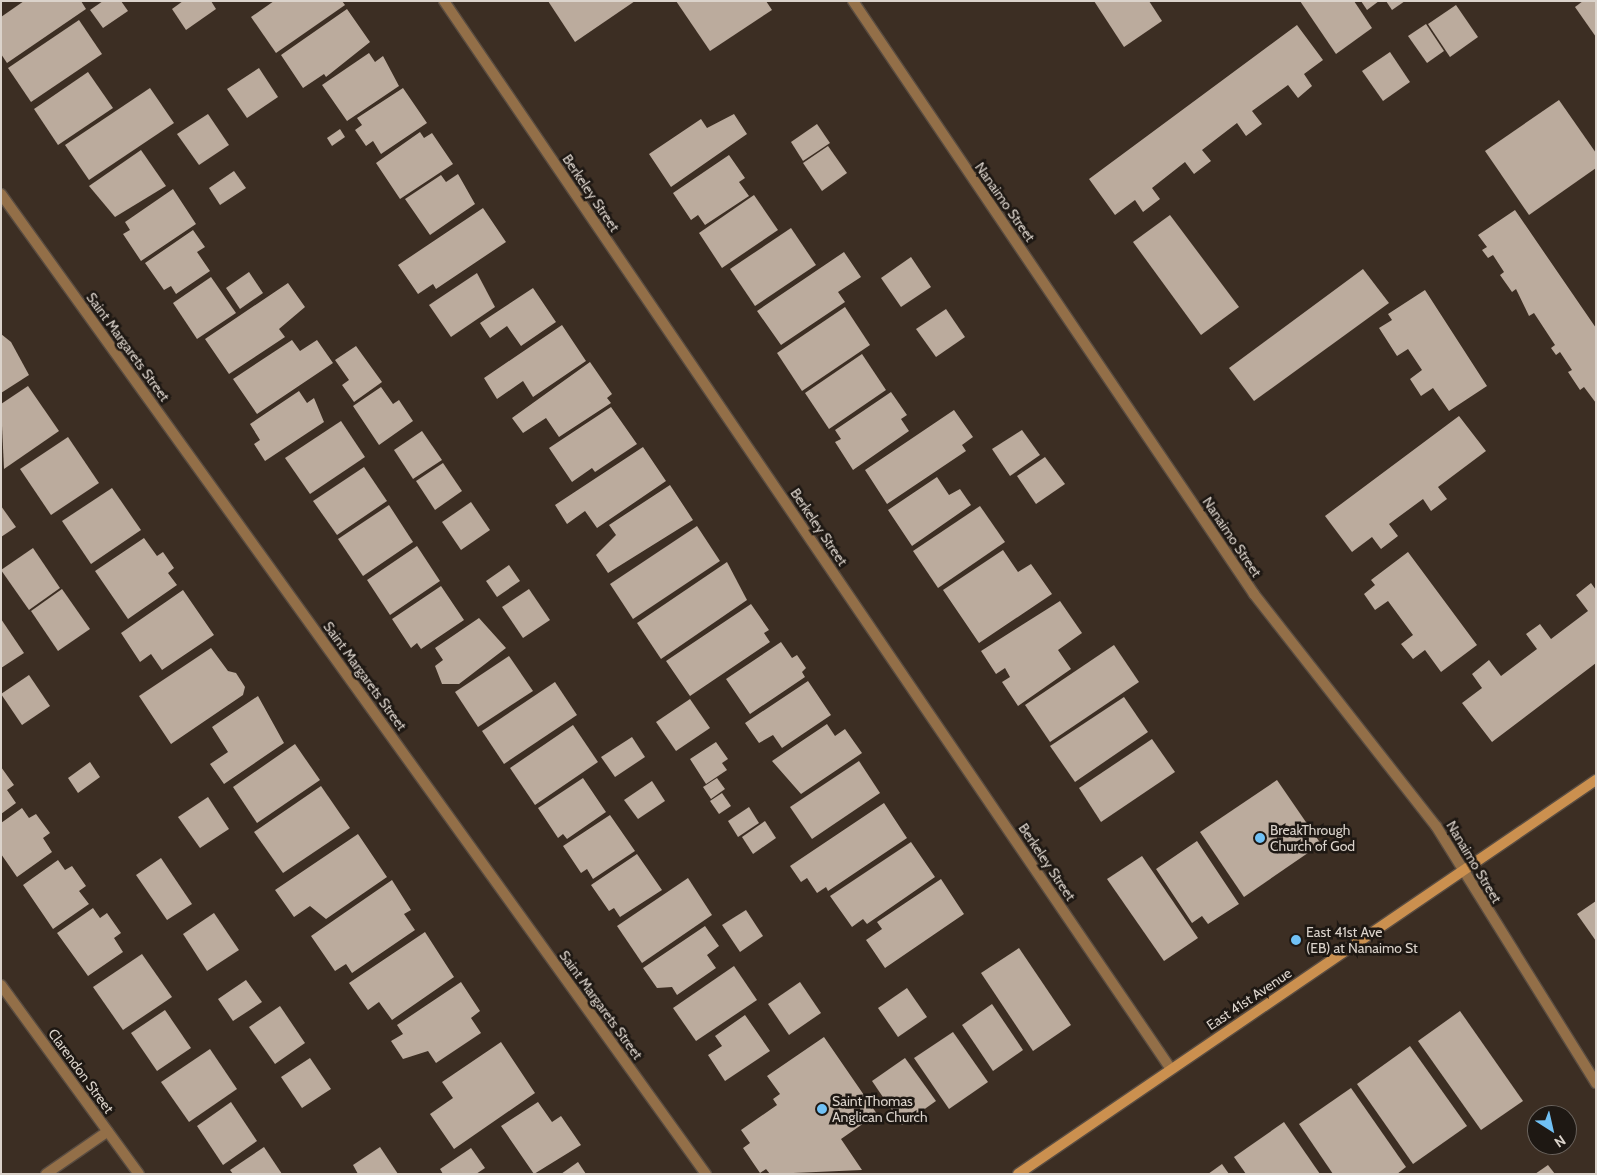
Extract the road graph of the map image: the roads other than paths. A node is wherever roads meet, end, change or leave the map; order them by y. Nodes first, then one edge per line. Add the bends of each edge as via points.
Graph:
1 (444, 1) edge
2 (853, 1) edge
3 (1, 194) edge
4 (1596, 780) edge
5 (1464, 871) junction
6 (1, 985) edge
7 (1171, 1069) junction
8 (1596, 1083) edge
9 (108, 1131) junction
10 (46, 1174) edge
11 (139, 1174) edge
12 (706, 1174) edge
13 (1018, 1174) edge

1 - 7 street, Berkeley Street
2 - 5 street, Nanaimo Street via 1254,594 1436,826
3 - 12 street, Saint Margarets Street
4 - 5 main road, East 41st Avenue
5 - 7 main road, East 41st Avenue
5 - 8 street, Nanaimo Street
6 - 9 street, Clarendon Street
7 - 13 main road, East 41st Avenue
9 - 10 street
9 - 11 street, Clarendon Street

